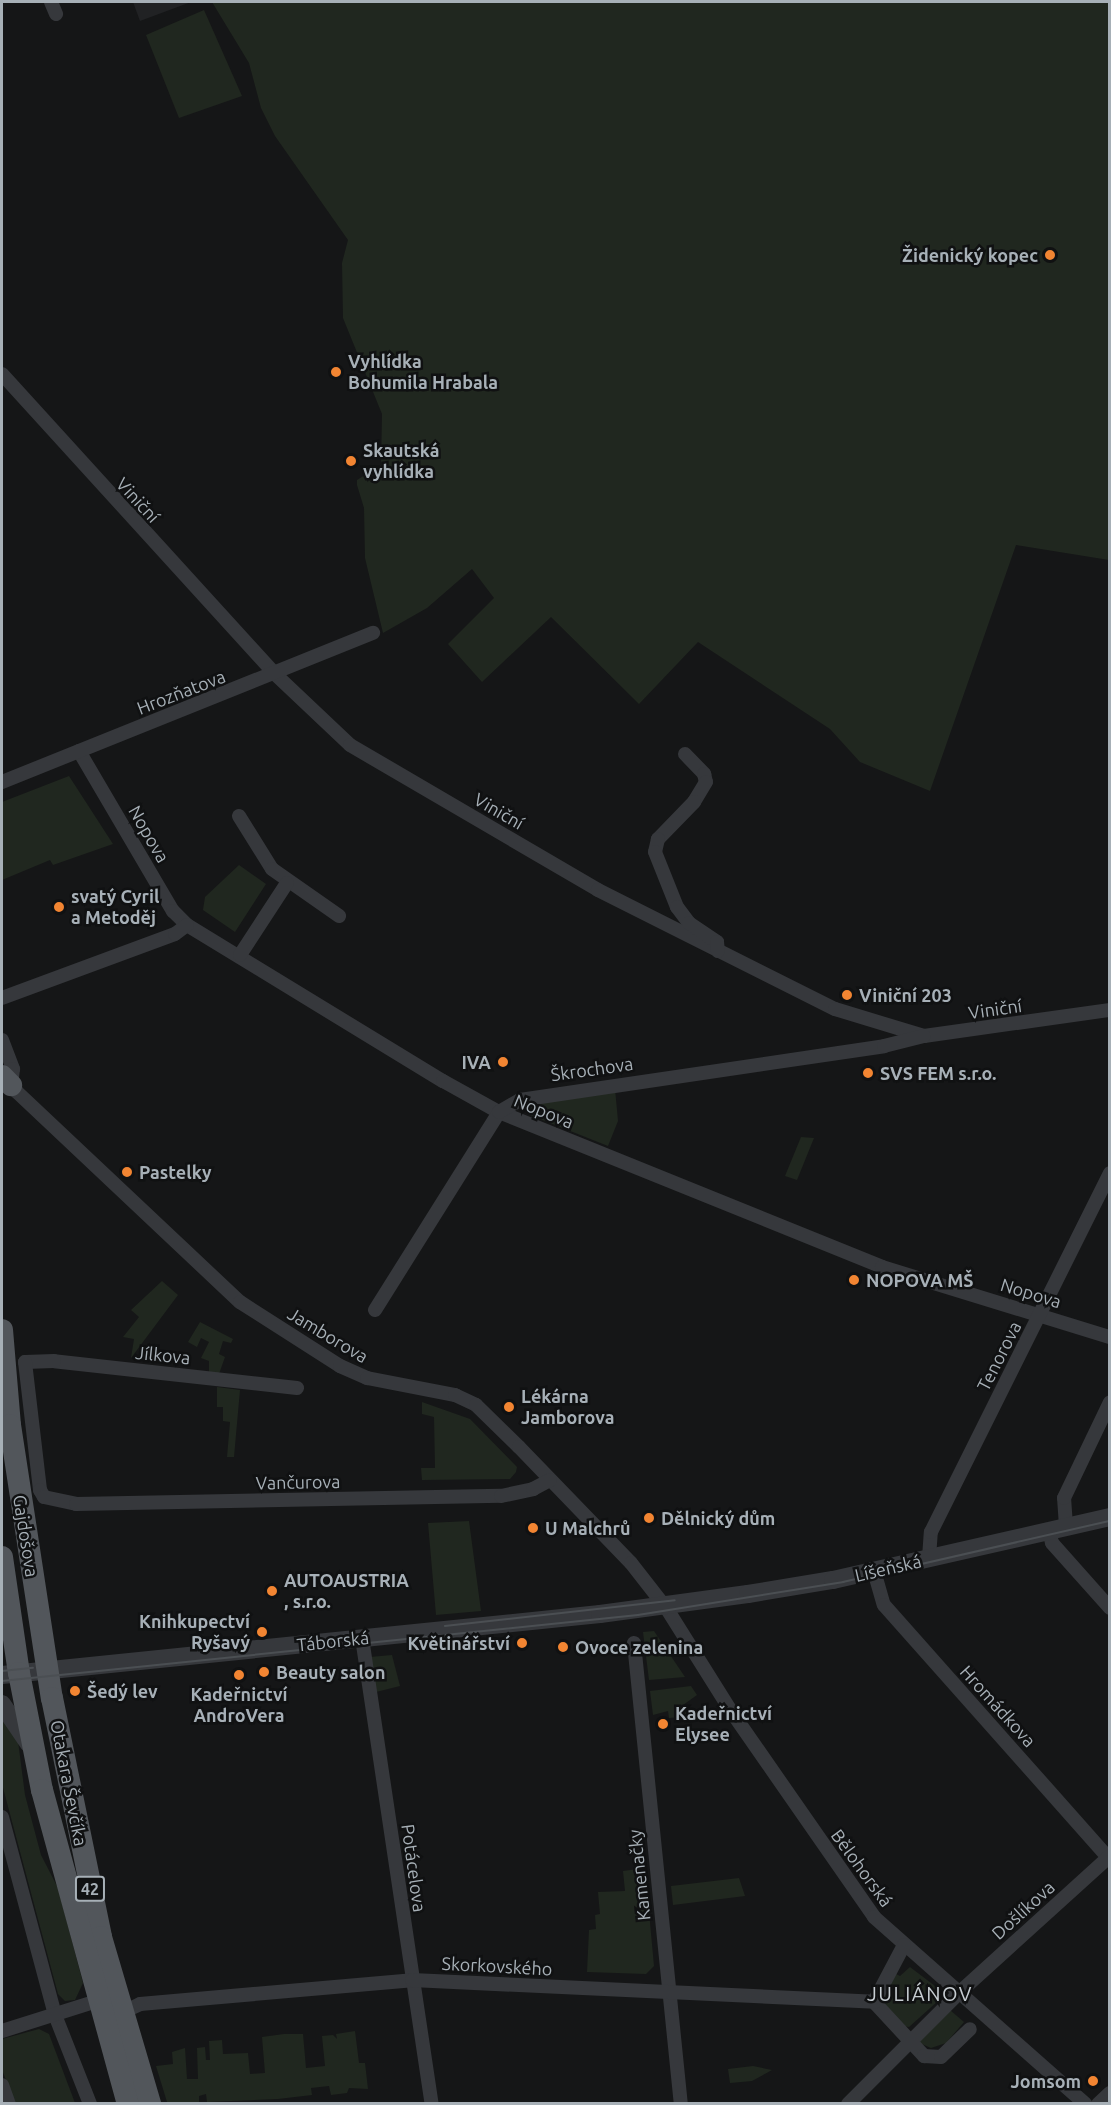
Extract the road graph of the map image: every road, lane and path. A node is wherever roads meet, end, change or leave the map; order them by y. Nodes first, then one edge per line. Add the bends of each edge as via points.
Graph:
1 (2, 374) edge
2 (373, 633) dead end
3 (275, 674) junction
4 (79, 751) junction
5 (685, 754) dead end
6 (2, 782) edge
7 (239, 816) dead end
8 (287, 883) junction
9 (339, 916) dead end
10 (186, 926) junction
11 (718, 951) junction
12 (240, 955) junction
13 (2, 998) edge
14 (1110, 1010) edge
15 (924, 1036) junction
16 (2, 1041) edge
17 (6, 1080) edge
18 (499, 1112) junction
19 (1110, 1173) edge
20 (375, 1310) dead end
21 (1040, 1314) junction
22 (2, 1330) edge
23 (1110, 1337) edge
24 (25, 1362) joint
25 (297, 1389) dead end
26 (1110, 1402) edge
27 (550, 1480) junction
28 (44, 1497) joint
29 (1110, 1517) edge
30 (1057, 1528) junction
31 (2, 1557) edge
32 (929, 1558) junction
33 (874, 1571) junction
34 (7, 1602) junction
35 (664, 1605) junction
36 (1110, 1608) edge
37 (2, 1626) edge
38 (362, 1638) junction
39 (634, 1643) dead end
40 (48, 1671) junction
41 (10, 1674) edge
42 (2, 1704) edge
43 (34, 1752) junction
44 (2, 1817) edge
45 (1109, 1856) edge
46 (904, 1945) junction
47 (412, 1980) junction
48 (961, 1991) junction
49 (669, 1993) junction
50 (97, 2001) junction
51 (874, 2002) junction
52 (121, 2013) junction
53 (55, 2015) junction
54 (970, 2029) dead end
55 (2, 2031) edge
56 (909, 2042) junction
57 (2, 2085) edge
58 (1110, 2093) edge
59 (9, 2103) edge
60 (90, 2103) edge
61 (128, 2103) edge
62 (150, 2103) edge
63 (432, 2103) edge
64 (681, 2103) edge
65 (848, 2103) edge
66 (1085, 2103) edge
67 (1098, 2103) edge

1 - 3 street, Viniční via 47,429
2 - 3 street, Hrozňatova
3 - 4 street, Hrozňatova
3 - 11 street, Viniční via 350,745 598,890
4 - 6 street, Hrozňatova
4 - 10 street, Nopova via 173,911
5 - 11 street via 704,774 706,782 694,802 658,839 655,852 677,908 690,923 717,942
7 - 8 street via 263,856
8 - 9 street
8 - 12 street
10 - 12 street, Nopova
10 - 13 street via 175,934
11 - 15 street, Viniční via 836,1009
12 - 18 street, Nopova
14 - 15 street, Viniční
15 - 18 street, Škrochova via 831,1054 533,1096
16 - 17 street via 13,1069
17 - 27 street, Jamborova via 240,1302 340,1366 367,1378 455,1395 476,1405
18 - 20 street
18 - 21 street, Nopova via 882,1267
19 - 21 street, Tenorova
21 - 23 street, Nopova
21 - 32 street, Tenorova via 931,1532
22 - 40 main road, Gajdošova / 42 via 10,1425
24 - 25 street, Jílkova via 54,1361
24 - 28 street, Gajdošova via 35,1469
26 - 30 street via 1065,1498
27 - 28 street, Vančurova via 525,1492 501,1496 76,1504
27 - 35 street, Jamborova via 631,1563
29 - 30 street, Líšeňská
30 - 32 street, Líšeňská
30 - 36 street via 1052,1543
31 - 34 main road, Gajdošova / 42
32 - 33 street, Líšeňská
33 - 35 street, Líšeňská
33 - 45 street, Hromádkova via 884,1605
34 - 37 street
34 - 41 main road, Gajdošova / 42
35 - 38 street, Táborská
35 - 46 street, Bělohorská via 731,1711 874,1917
38 - 40 street, Táborská
38 - 47 street, Potácelova
39 - 49 street, Kamenačky
40 - 41 street, Táborská
40 - 52 main road, Otakara Ševčíka / 42 via 90,1888
41 - 43 main road, Otakara Ševčíka / 42
42 - 43 street
43 - 50 main road, Otakara Ševčíka / 42
44 - 53 street
45 - 48 street, Došlíkova
46 - 48 street, Bělohorská
46 - 51 street
47 - 49 street, Skorkovského
47 - 52 street, Skorkovského via 140,2004
47 - 63 street, Potácelova
48 - 56 street, Došlíkova
48 - 66 street, Bělohorská
49 - 51 street, Skorkovského
49 - 64 street, Kamenačky
50 - 53 street
50 - 61 main road, Otakara Ševčíka / 42
51 - 56 street
52 - 62 main road, Otakara Ševčíka / 42
53 - 55 street
53 - 60 street
54 - 56 street via 941,2057 924,2056
56 - 65 street, Došlíkova
57 - 59 street
58 - 67 street

